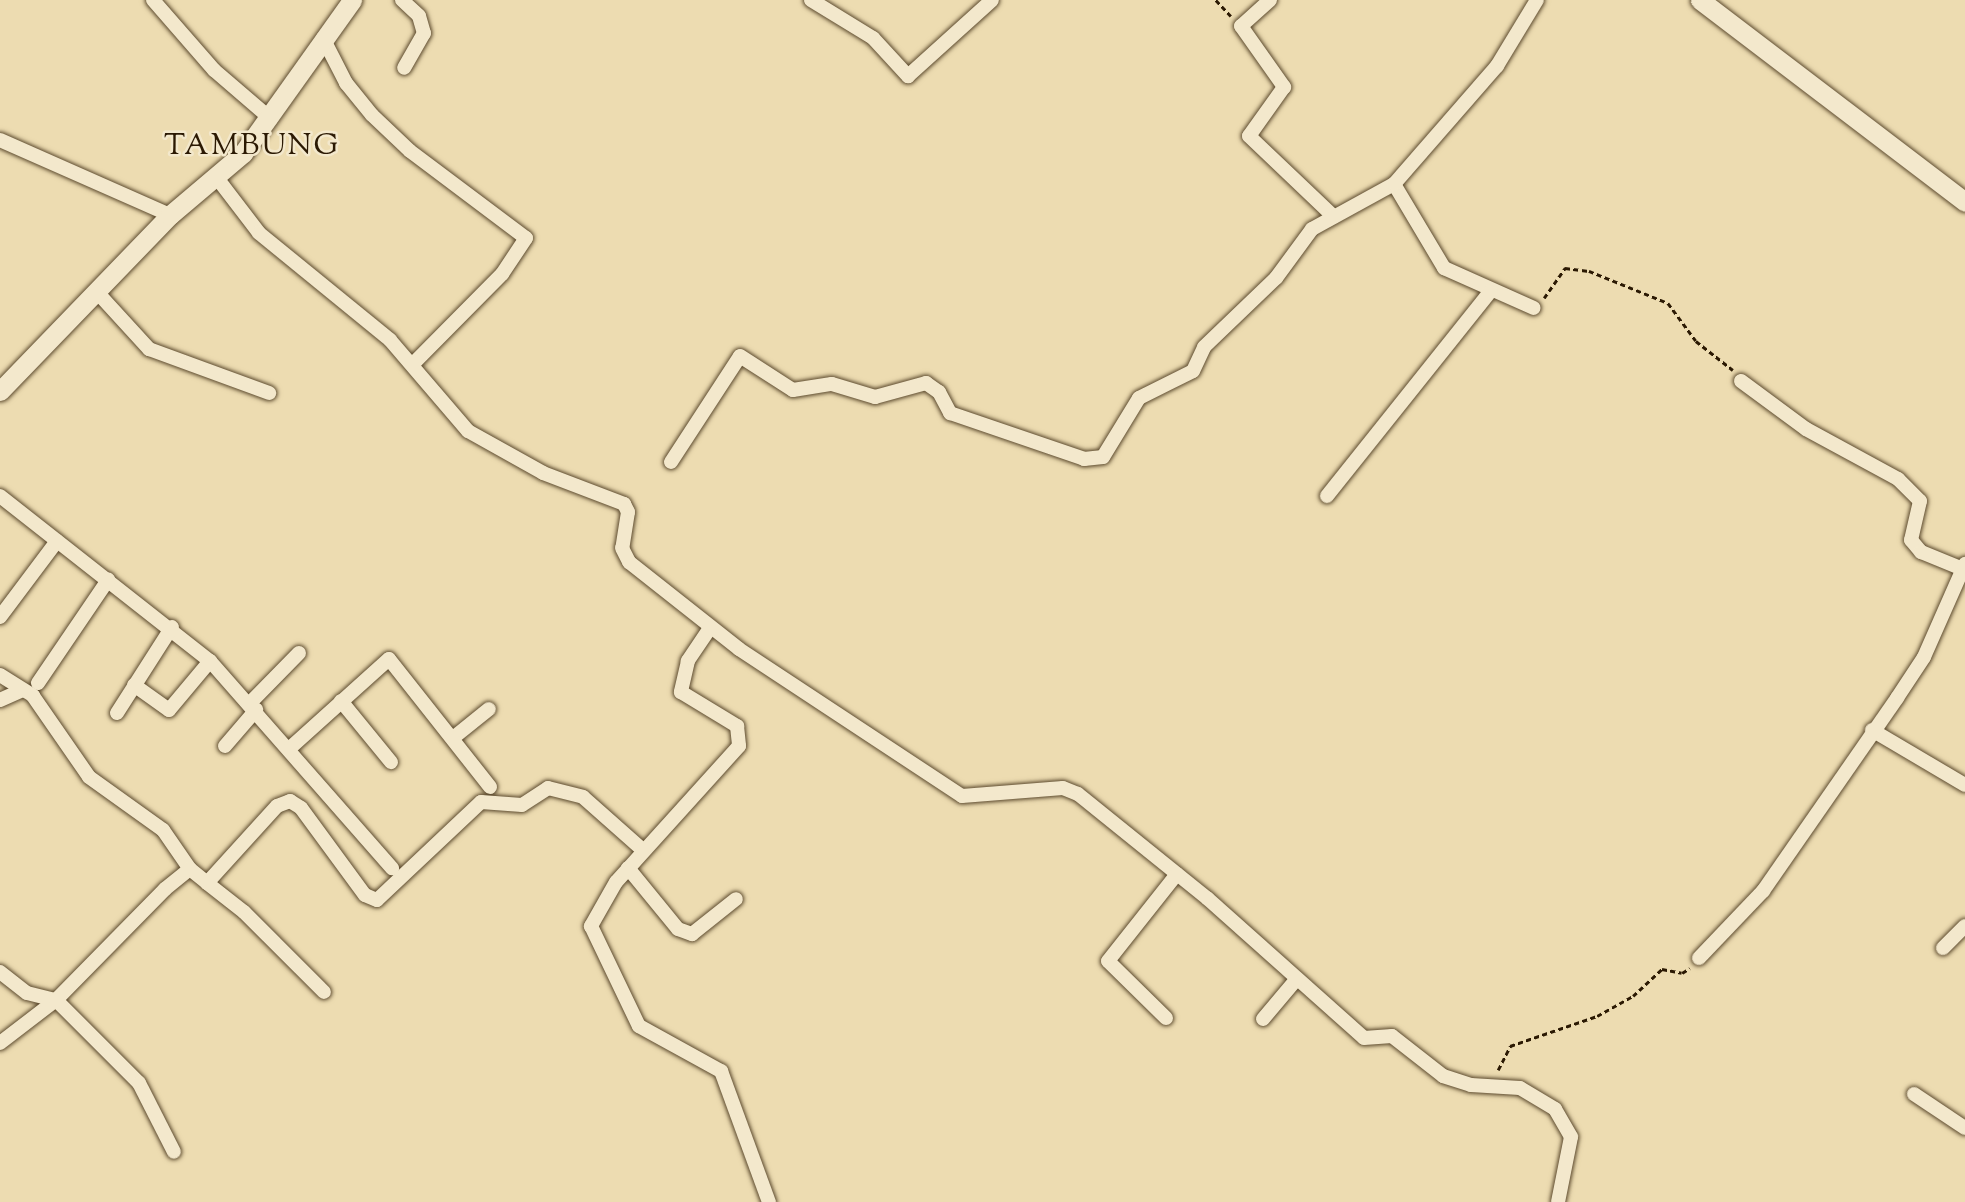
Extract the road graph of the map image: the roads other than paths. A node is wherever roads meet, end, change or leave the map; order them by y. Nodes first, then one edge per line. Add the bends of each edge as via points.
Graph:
1 (153, 0) edge
2 (352, 0) edge
3 (402, 0) edge
4 (811, 0) edge
5 (992, 0) edge
6 (1270, 0) edge
7 (1536, 0) edge
8 (1700, 0) edge
9 (323, 38) junction
10 (404, 68) dead end
11 (271, 119) junction
12 (0, 140) edge
13 (217, 178) junction
14 (1394, 184) junction
15 (1965, 202) edge
16 (170, 215) junction
17 (1334, 217) junction
18 (1490, 292) junction
19 (91, 296) junction
20 (1534, 308) road end
21 (413, 364) junction
22 (1741, 382) road end
23 (0, 391) edge
24 (269, 393) dead end
25 (671, 462) dead end
26 (0, 496) edge
27 (1327, 496) dead end
28 (57, 541) junction
29 (1964, 568) edge
30 (108, 580) junction
31 (0, 617) edge
32 (172, 627) junction
33 (710, 628) junction
34 (299, 653) dead end
35 (210, 661) junction
36 (0, 675) edge
37 (38, 683) dead end
38 (134, 685) junction
39 (22, 690) junction
40 (0, 700) edge
41 (341, 701) junction
42 (253, 706) junction
43 (489, 709) dead end
44 (117, 713) dead end
45 (1872, 730) junction
46 (453, 738) junction
47 (225, 746) dead end
48 (290, 748) junction
49 (391, 762) dead end
50 (1965, 785) edge
51 (490, 787) dead end
52 (644, 851) junction
53 (392, 868) dead end
54 (628, 868) junction
55 (190, 869) junction
56 (1177, 874) junction
57 (206, 883) junction
58 (736, 899) dead end
59 (1965, 926) edge
60 (1942, 948) dead end
61 (1699, 958) road end
62 (0, 972) edge
63 (1295, 981) junction
64 (324, 992) dead end
65 (57, 1000) junction
66 (1166, 1018) dead end
67 (1263, 1019) dead end
68 (0, 1043) edge
69 (1914, 1094) dead end
70 (1965, 1128) edge
71 (174, 1152) dead end
72 (769, 1202) edge
73 (1558, 1202) edge

1 - 11 street via 214,70
2 - 9 main road
3 - 10 street via 419,16 424,33
4 - 5 street via 873,38 908,76
6 - 17 street via 1241,26 1284,87 1249,136
7 - 14 street via 1497,65
8 - 15 main road
9 - 11 main road
9 - 21 street via 346,83 372,115 410,151 526,238 502,274
11 - 13 main road
12 - 16 street
13 - 16 main road
13 - 21 street via 284,258
14 - 17 street
14 - 18 street via 1444,268
16 - 19 main road
17 - 25 street via 1312,229 1276,278 1204,347 1193,371 1139,398 1103,457 1084,459 950,413 939,392 926,383 875,397 832,384 788,389 740,356
18 - 20 street
18 - 27 street
19 - 23 main road
19 - 24 street via 149,349
21 - 33 street via 468,432 543,474 624,504 628,521 622,548 629,562
22 - 29 street via 1806,429 1898,479 1920,501 1911,540 1921,552
26 - 28 street
28 - 30 street
28 - 31 street
29 - 45 street via 1924,657
30 - 32 street
30 - 37 street
32 - 35 street
32 - 38 street
33 - 52 street via 688,661 681,692 737,726 742,739 695,800
33 - 56 street via 962,796 1071,791
34 - 42 street
35 - 38 street via 169,710
35 - 42 street
36 - 39 street
38 - 44 street
39 - 40 street
39 - 55 street via 43,706 61,743 89,777 163,830
41 - 46 street via 389,659
41 - 48 street
41 - 49 street
42 - 47 street
42 - 48 street
43 - 46 street
45 - 50 street
45 - 61 street via 1763,891
46 - 51 street
48 - 53 street
52 - 54 street
52 - 57 street via 583,797 548,788 522,805 481,802 377,900 365,895 290,801 277,806
54 - 58 street via 678,929 692,934
54 - 72 street via 596,912 594,938 639,1026 721,1070
55 - 57 street
55 - 65 street
56 - 63 street
56 - 66 street via 1108,961
57 - 64 street via 244,912
59 - 60 street
62 - 65 street via 27,993
63 - 67 street
63 - 73 street via 1364,1038 1392,1035 1443,1076 1539,1098 1565,1122 1570,1137
65 - 68 street
65 - 71 street via 138,1083
69 - 70 street

